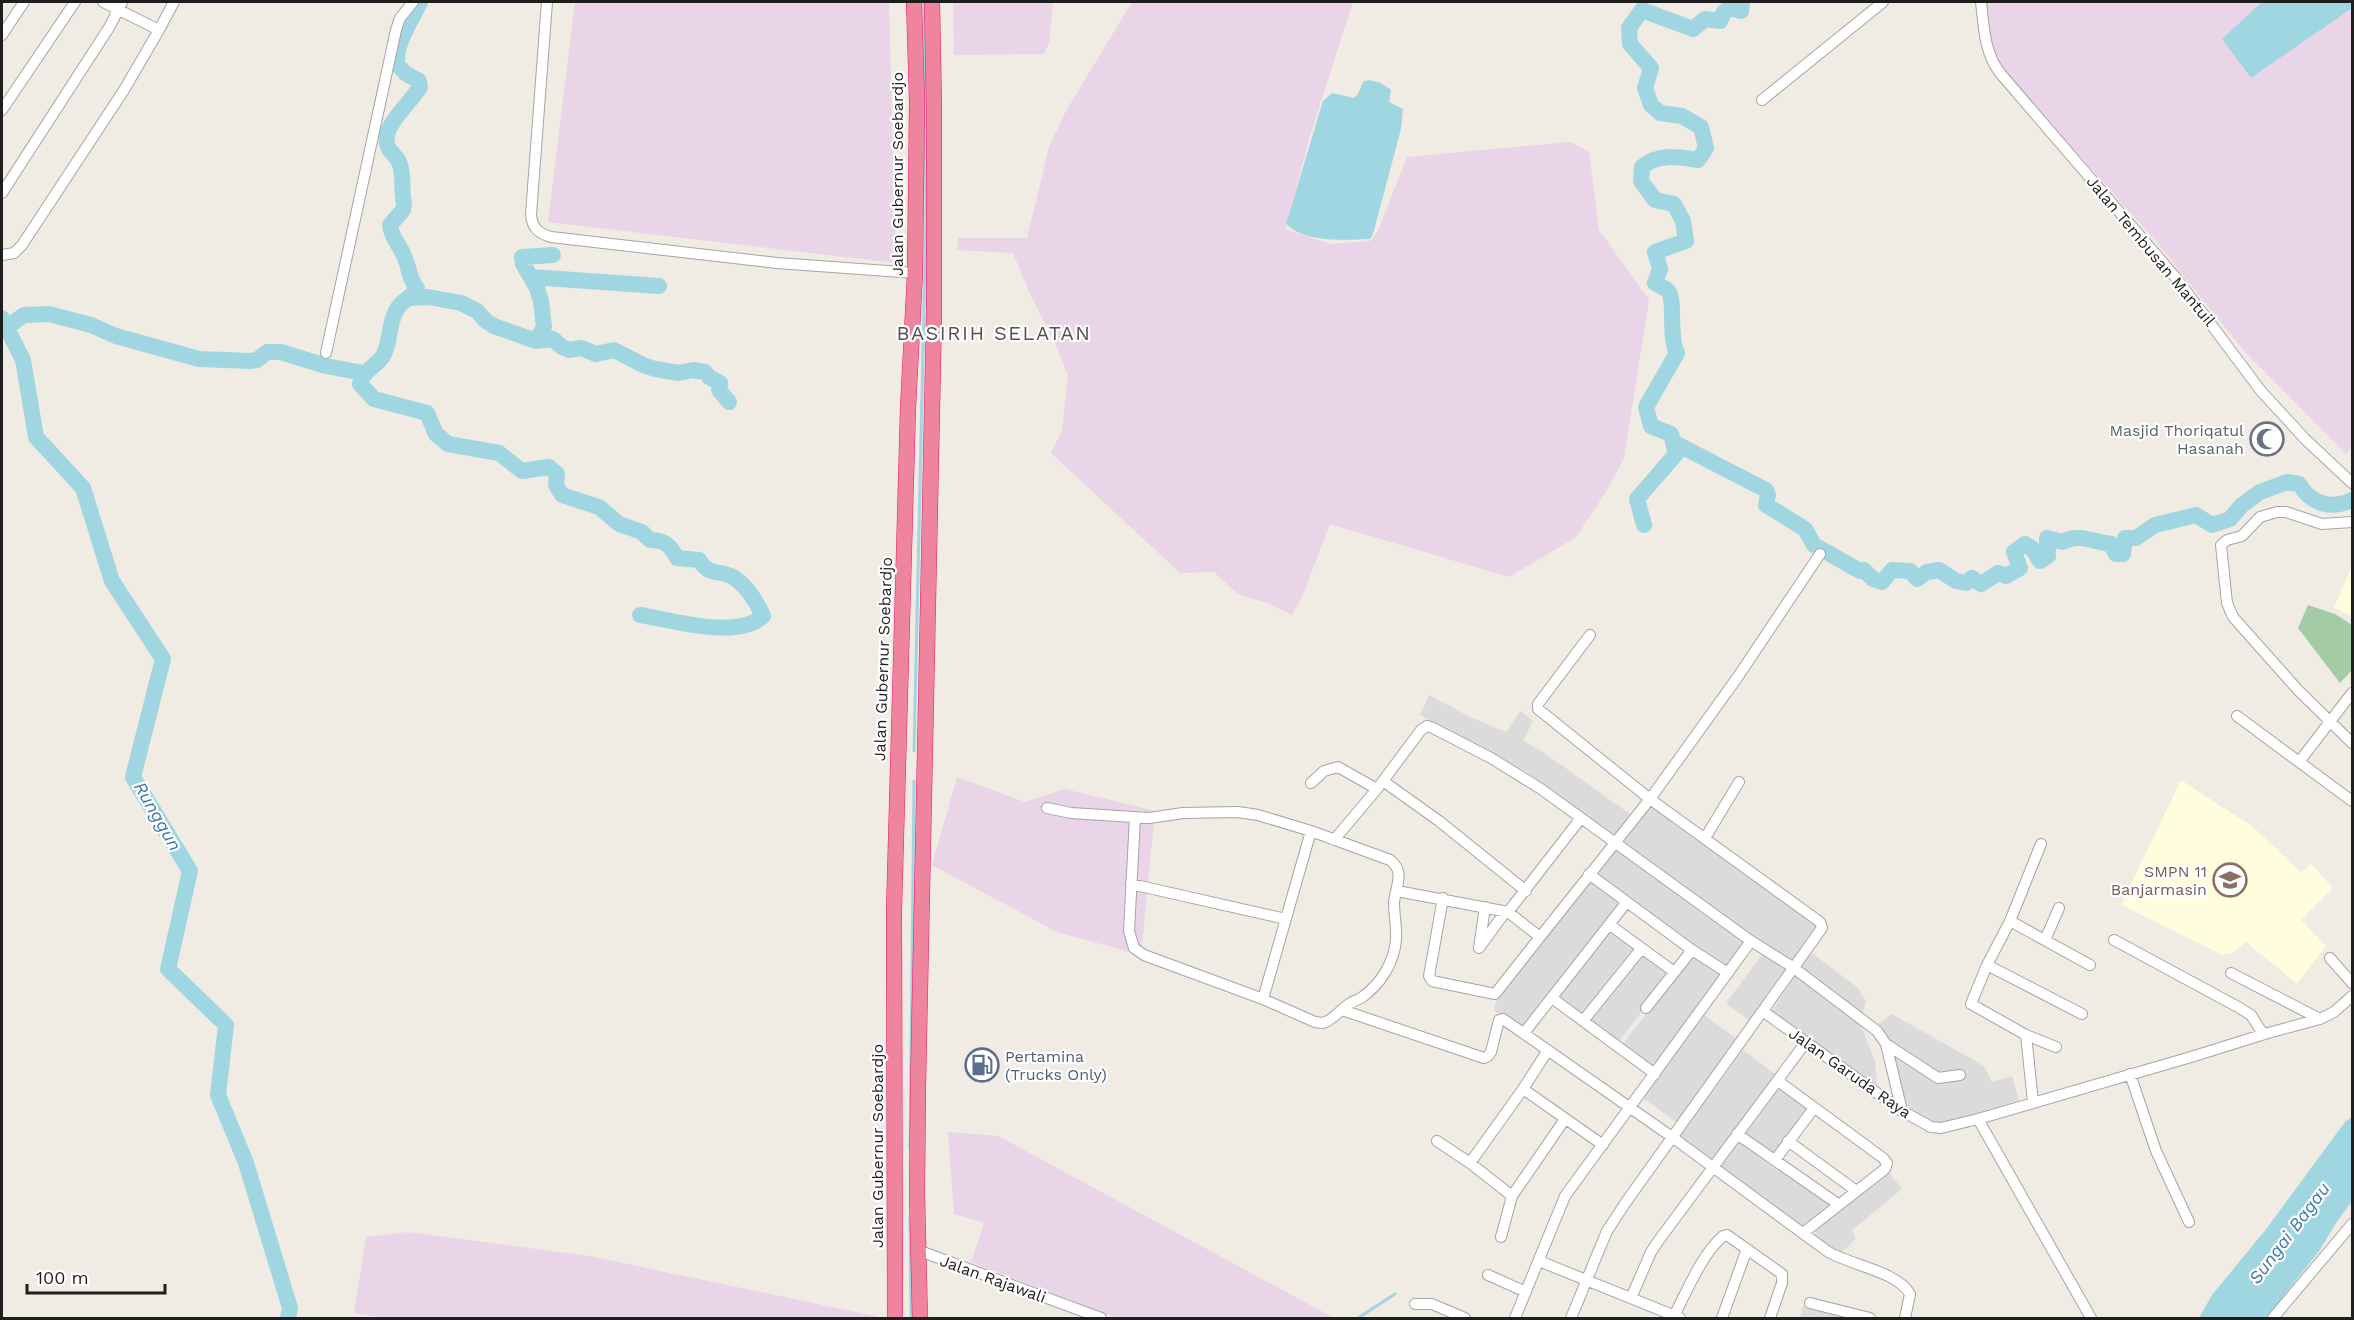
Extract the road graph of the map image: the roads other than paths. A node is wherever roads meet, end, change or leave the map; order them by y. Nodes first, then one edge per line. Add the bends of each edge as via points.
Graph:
1 (24, 2) edge
2 (75, 2) edge
3 (103, 2) edge
4 (174, 2) edge
5 (413, 2) edge
6 (547, 2) edge
7 (914, 2) edge
8 (932, 2) edge
9 (1883, 2) edge
10 (1981, 2) edge
11 (120, 5) edge
12 (159, 30) junction
13 (2, 35) edge
14 (1762, 100) dead end
15 (2, 110) edge
16 (2, 193) edge
17 (2, 255) edge
18 (915, 273) junction
19 (326, 353) dead end
20 (2351, 482) edge
21 (2352, 522) edge
22 (1820, 554) dead end
23 (1590, 635) dead end
24 (2352, 693) edge
25 (2237, 716) dead end
26 (2329, 722) junction
27 (2352, 743) edge
28 (2299, 762) junction
29 (898, 763) junction
30 (924, 763) junction
31 (1739, 782) dead end
32 (1311, 783) dead end
33 (1380, 785) junction
34 (1650, 799) junction
35 (2352, 801) edge
36 (1047, 808) dead end
37 (1135, 817) junction
38 (1581, 818) junction
39 (1311, 831) junction
40 (1705, 838) junction
41 (1334, 840) junction
42 (1615, 841) junction
43 (2041, 844) dead end
44 (1589, 874) junction
45 (1131, 884) junction
46 (1397, 891) junction
47 (1526, 891) junction
48 (1443, 898) junction
49 (1626, 903) junction
50 (1485, 907) junction
51 (2059, 908) dead end
52 (1507, 911) junction
53 (1286, 919) junction
54 (2010, 921) junction
55 (1610, 925) junction
56 (1540, 937) junction
57 (2045, 940) junction
58 (2114, 940) dead end
59 (1751, 941) junction
60 (1641, 949) junction
61 (1692, 950) junction
62 (2330, 958) dead end
63 (1987, 965) junction
64 (2090, 965) dead end
65 (1794, 968) junction
66 (1673, 971) junction
67 (1728, 973) junction
68 (2231, 973) dead end
69 (2352, 983) edge
70 (2352, 996) edge
71 (1552, 998) junction
72 (1263, 999) junction
73 (1646, 1008) dead end
74 (1342, 1010) junction
75 (1764, 1012) junction
76 (2082, 1014) dead end
77 (2320, 1019) junction
78 (1583, 1021) junction
79 (1524, 1034) junction
80 (2263, 1034) junction
81 (2026, 1035) junction
82 (1806, 1041) junction
83 (1886, 1044) junction
84 (2056, 1047) dead end
85 (1548, 1050) junction
86 (1655, 1074) junction
87 (2130, 1074) junction
88 (1960, 1075) dead end
89 (1778, 1081) junction
90 (1524, 1089) junction
91 (2034, 1102) junction
92 (1630, 1107) junction
93 (1814, 1108) junction
94 (1902, 1112) junction
95 (1565, 1119) junction
96 (1978, 1119) junction
97 (1737, 1134) junction
98 (1672, 1137) junction
99 (1437, 1142) dead end
100 (1788, 1142) junction
101 (1603, 1145) junction
102 (1775, 1160) junction
103 (1470, 1163) junction
104 (1713, 1167) junction
105 (1855, 1190) junction
106 (1512, 1196) junction
107 (1838, 1204) junction
108 (2188, 1222) dead end
109 (2352, 1224) edge
110 (1803, 1233) junction
111 (1501, 1237) dead end
112 (1747, 1249) junction
113 (920, 1251) junction
114 (1539, 1261) junction
115 (1488, 1275) dead end
116 (1587, 1280) junction
117 (1526, 1292) junction
118 (1631, 1298) junction
119 (1810, 1303) dead end
120 (1415, 1304) dead end
121 (1677, 1317) edge
122 (895, 1318) edge
123 (920, 1318) edge
124 (1101, 1318) edge
125 (1465, 1318) edge
126 (1515, 1318) edge
127 (1571, 1318) edge
128 (1722, 1318) edge
129 (1770, 1318) edge
130 (1870, 1318) edge
131 (1905, 1318) edge
132 (2091, 1318) edge
133 (2273, 1318) edge

1 - 13 street
2 - 15 street
3 - 11 street
4 - 12 street
5 - 19 street via 396,30
6 - 18 street via 531,214 537,231 550,237 777,263
7 - 18 highway, Jalan Gubernur Soebardjo
8 - 30 highway via 934,314
9 - 14 street
10 - 20 street, Jalan Tembusan Mantuil via 1985,42 2000,73 2177,279 2261,391
11 - 12 street
11 - 16 street
12 - 17 street via 22,245 14,253
18 - 29 highway, Jalan Gubernur Soebardjo
21 - 26 street via 2322,524 2277,512 2260,517 2242,536 2221,545 2227,603 2233,617
22 - 34 street
23 - 34 street via 1554,681 1538,709
24 - 26 street
25 - 28 street
26 - 27 street
26 - 28 street
28 - 35 street
29 - 30 highway
29 - 122 highway, Jalan Gubernur Soebardjo via 894,910
30 - 113 highway
31 - 40 street
32 - 33 street via 1324,771 1338,767
33 - 38 street via 1421,730 1429,726 1508,768
33 - 41 street
33 - 47 street via 1439,821
34 - 40 street
34 - 42 street
36 - 37 street
37 - 39 street via 1238,812
37 - 45 street
38 - 42 street
38 - 47 street
39 - 41 street
39 - 53 street
40 - 65 street via 1820,922 1822,930
41 - 46 street via 1395,864 1399,874
42 - 44 street
42 - 59 street
43 - 54 street
44 - 49 street
44 - 56 street
45 - 53 street
45 - 72 street via 1130,931 1134,948
46 - 48 street
46 - 74 street via 1396,942 1391,962 1375,987
47 - 52 street
48 - 50 street
48 - 56 street via 1429,976 1432,981 1495,994
49 - 55 street
49 - 61 street
50 - 52 street
50 - 52 street via 1479,948
51 - 57 street
52 - 56 street
53 - 72 street
54 - 57 street
54 - 63 street
55 - 60 street
55 - 71 street
57 - 64 street
58 - 80 street via 2238,1007 2251,1016
59 - 65 street
59 - 67 street
60 - 66 street
60 - 78 street
61 - 66 street
61 - 67 street
62 - 69 street
63 - 76 street
63 - 81 street via 1971,1004
65 - 75 street
65 - 83 street via 1876,1031
66 - 73 street
67 - 86 street
68 - 77 street
70 - 77 street, Jalan Garuda Raya
71 - 78 street
71 - 79 street
72 - 74 street via 1315,1022 1327,1021
74 - 79 street via 1484,1058 1491,1052 1500,1019
75 - 82 street, Jalan Garuda Raya
75 - 98 street
77 - 80 street, Jalan Garuda Raya
78 - 86 street
79 - 85 street
80 - 87 street, Jalan Garuda Raya
81 - 84 street
81 - 91 street
82 - 89 street
82 - 94 street, Jalan Garuda Raya
83 - 88 street via 1938,1078
83 - 94 street
85 - 90 street
85 - 92 street
86 - 92 street
87 - 91 street, Jalan Garuda Raya
87 - 108 street via 2156,1151
89 - 93 street
89 - 97 street
90 - 95 street
90 - 103 street
91 - 96 street, Jalan Garuda Raya
92 - 98 street
92 - 101 street
93 - 100 street
93 - 105 street via 1886,1160 1885,1169
94 - 96 street, Jalan Garuda Raya via 1941,1128
95 - 101 street
95 - 106 street
96 - 132 street
97 - 102 street
97 - 104 street
98 - 104 street
98 - 116 street via 1607,1231
99 - 103 street
100 - 102 street
100 - 105 street
101 - 114 street via 1560,1203
102 - 107 street
103 - 106 street
104 - 110 street
104 - 118 street via 1651,1252
105 - 107 street
106 - 111 street
107 - 110 street
109 - 133 street
110 - 131 street via 1840,1260 1884,1275 1908,1290
112 - 121 street via 1727,1235 1719,1239 1694,1277
112 - 128 street
112 - 129 street via 1782,1274
113 - 123 highway
113 - 124 street, Jalan Rajawali
114 - 116 street
114 - 117 street
115 - 117 street
116 - 118 street
116 - 127 street
117 - 126 street
118 - 121 street
119 - 130 street
120 - 125 street via 1432,1304

